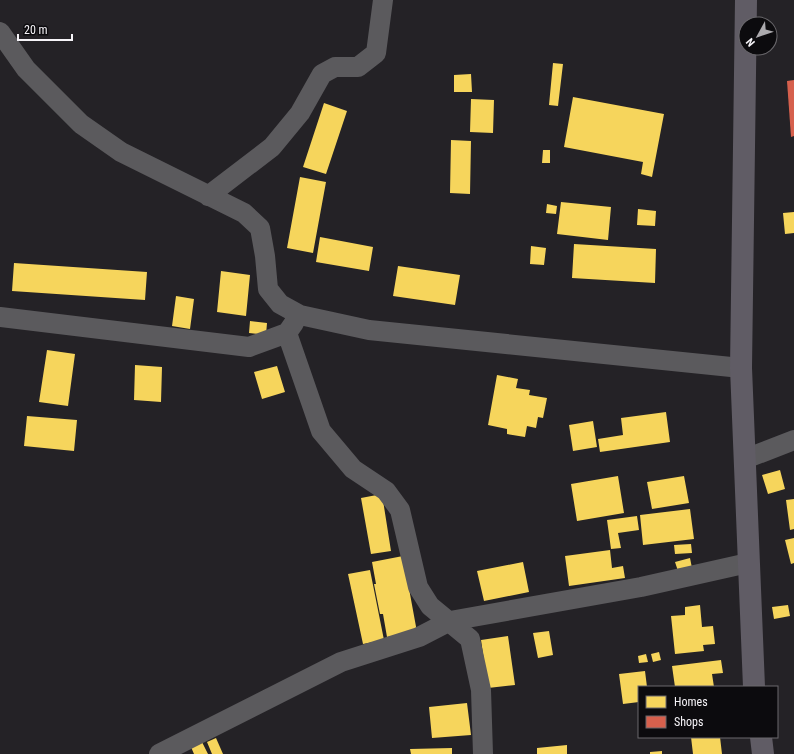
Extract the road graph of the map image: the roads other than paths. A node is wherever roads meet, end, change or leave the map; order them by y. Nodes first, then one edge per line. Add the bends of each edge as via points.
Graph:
1 (383, 0) edge
2 (746, 0) edge
3 (0, 32) edge
4 (208, 196) junction
5 (300, 315) junction
6 (0, 317) edge
7 (287, 333) junction
8 (741, 368) junction
9 (794, 440) edge
10 (745, 460) junction
11 (748, 563) junction
12 (501, 612) junction
13 (450, 622) junction
14 (470, 638) junction
15 (754, 686) edge
16 (761, 738) edge
17 (159, 754) edge
18 (483, 754) edge
19 (764, 754) edge

1 - 4 street via 376,53 358,67 335,67 322,74 300,112 272,147
2 - 8 main road
3 - 4 street via 26,69 82,124 121,152
4 - 5 street via 244,213 260,228 268,289 280,304
5 - 7 street
5 - 8 street via 369,330
6 - 7 street via 249,347
7 - 13 street via 321,432 353,468 386,491 400,510 418,587 430,606
8 - 10 main road
9 - 10 street
10 - 11 main road
11 - 12 street via 641,587
11 - 15 main road
12 - 13 street
12 - 14 street
13 - 14 street
13 - 17 street via 419,637 341,662
14 - 18 street via 481,690
16 - 19 main road

